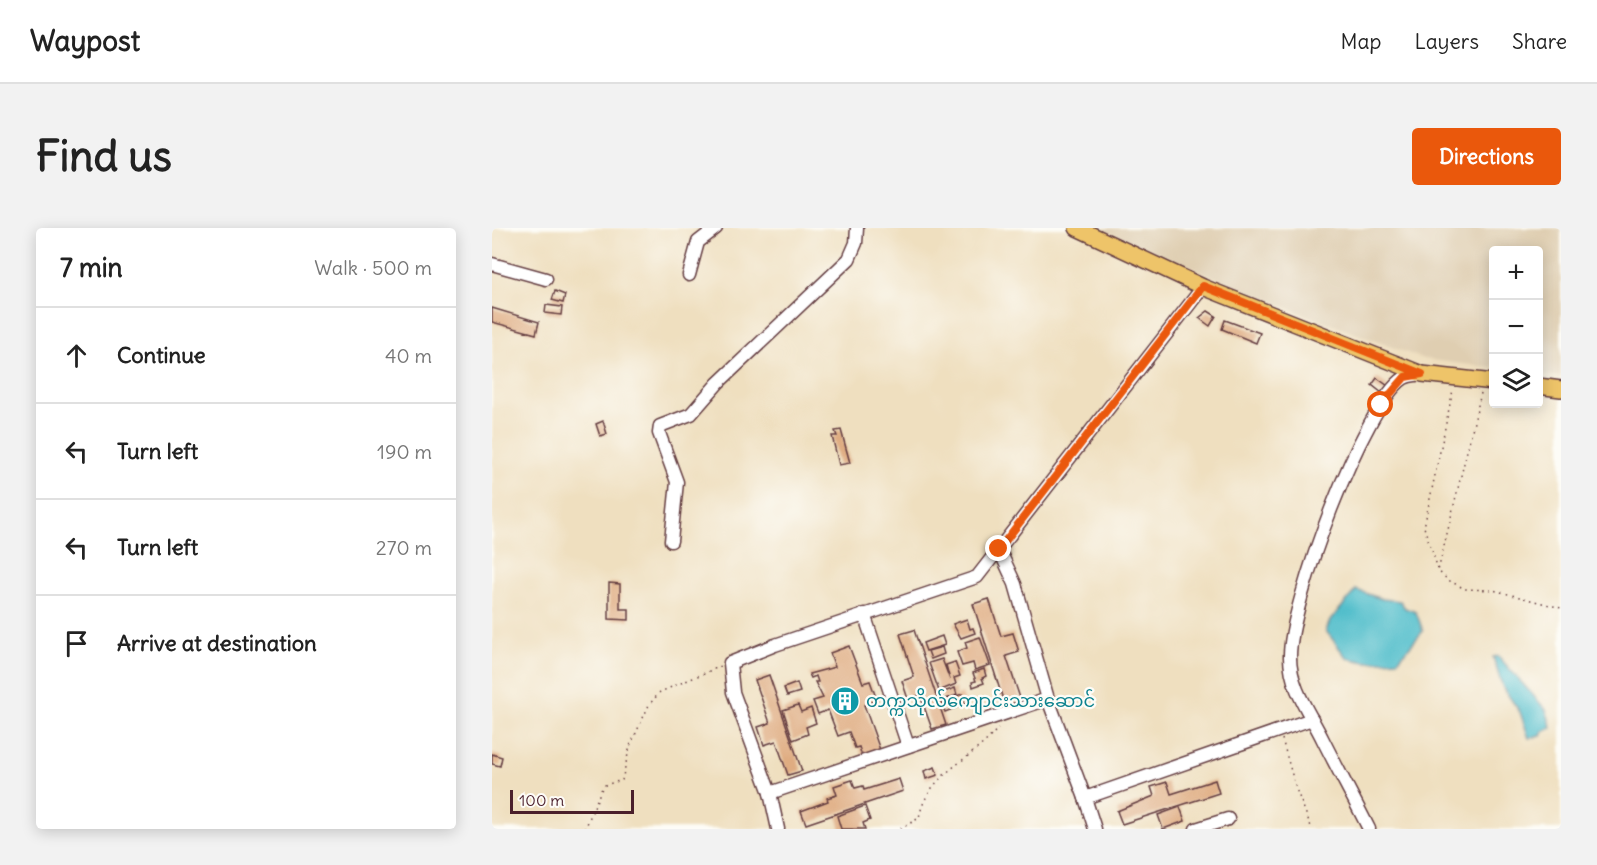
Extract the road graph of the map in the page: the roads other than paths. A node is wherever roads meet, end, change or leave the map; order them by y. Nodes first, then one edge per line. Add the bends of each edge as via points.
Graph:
1 (716, 228) edge
2 (857, 228) edge
3 (1077, 228) edge
4 (492, 264) edge
5 (689, 275) dead end
6 (546, 279) dead end
7 (1203, 286) junction
8 (1422, 374) junction
9 (1489, 381) edge
10 (1543, 387) edge
11 (1561, 389) edge
12 (671, 541) dead end
13 (999, 549) junction
14 (864, 614) junction
15 (1048, 699) junction
16 (1312, 719) junction
17 (908, 746) junction
18 (771, 793) junction
19 (1085, 798) junction
20 (1228, 819) dead end
21 (778, 829) edge
22 (1095, 829) edge
23 (1196, 829) edge
24 (1369, 829) edge

1 - 5 street via 698,242
2 - 12 street via 849,259 690,414 660,426 677,482
3 - 7 main road
4 - 6 street
7 - 8 main road
7 - 13 street
8 - 9 main road
8 - 16 street via 1405,377 1381,405 1332,507 1306,574 1290,656 1295,688
10 - 11 main road
13 - 14 street via 977,577
13 - 15 street via 1015,584
14 - 17 street
14 - 18 street via 730,663 733,692
15 - 17 street
15 - 19 street
16 - 19 street
16 - 24 street
17 - 18 street
18 - 21 street
19 - 22 street
20 - 23 street

